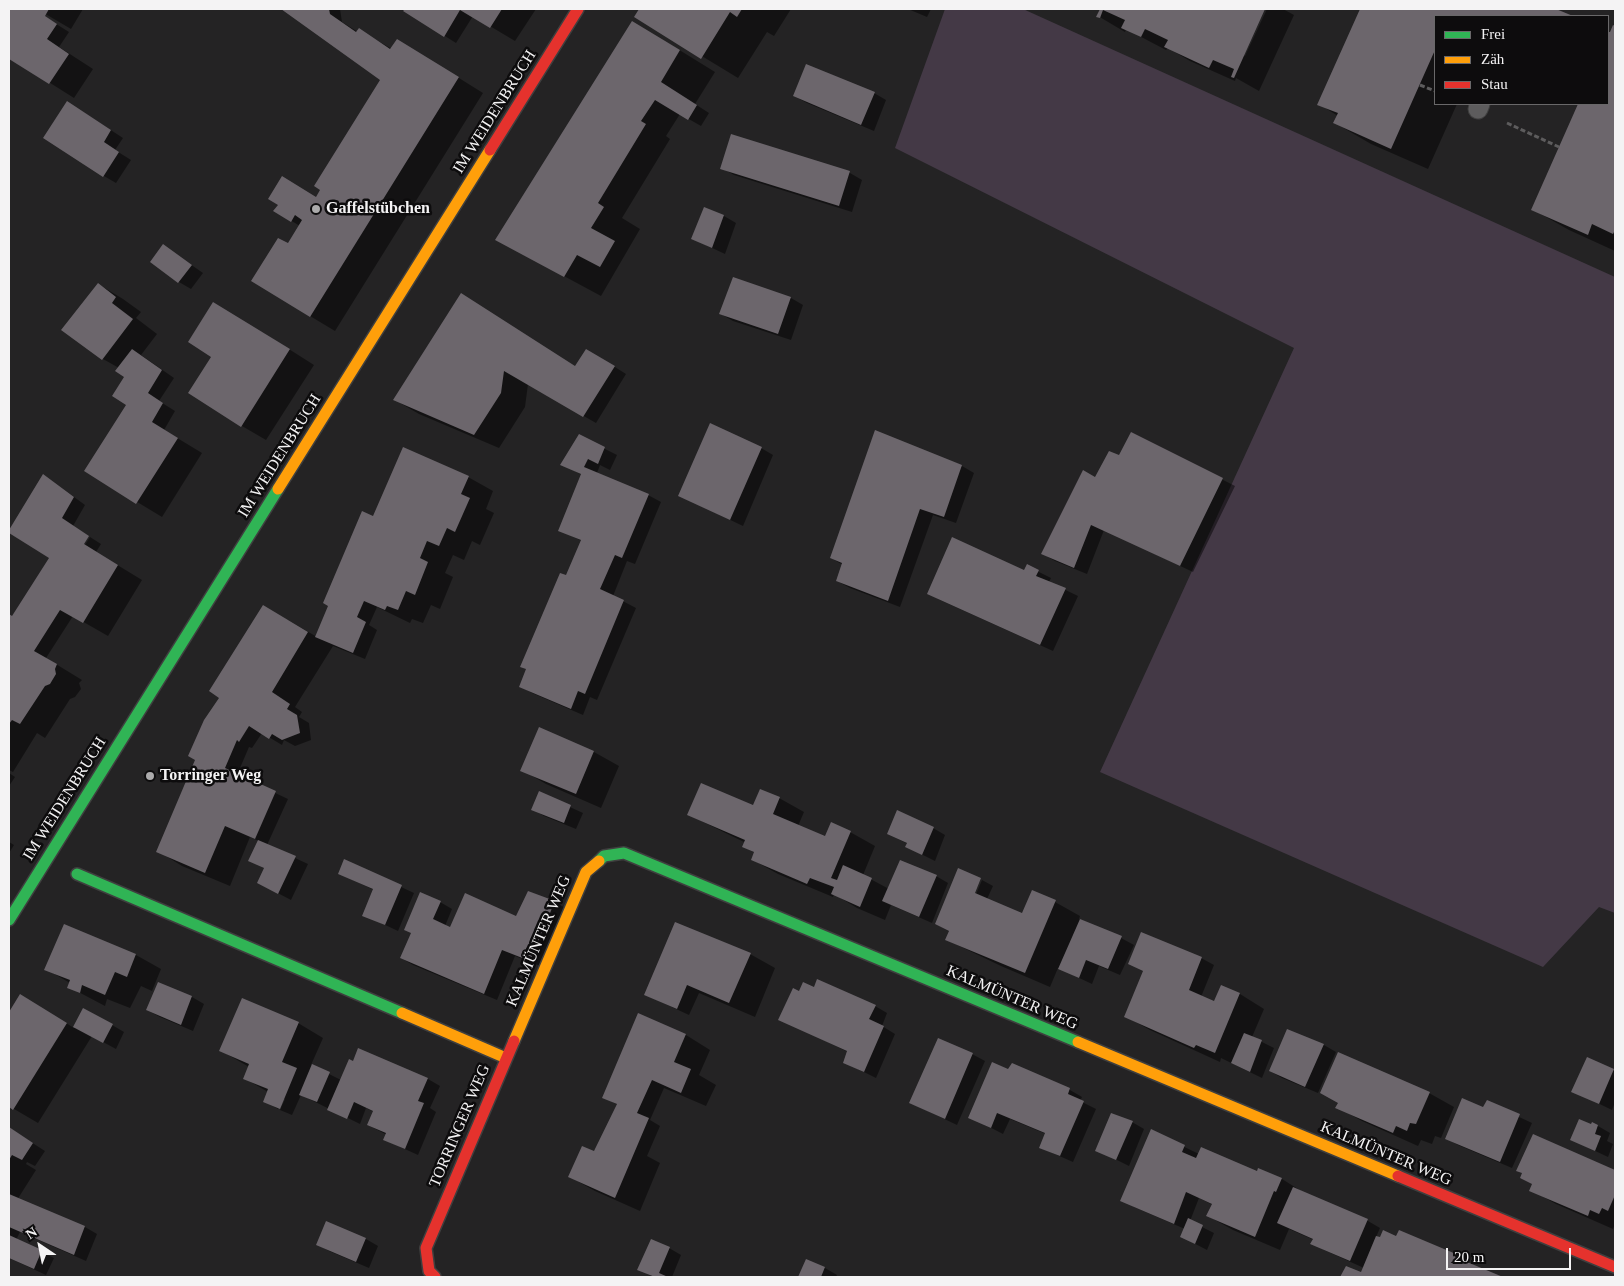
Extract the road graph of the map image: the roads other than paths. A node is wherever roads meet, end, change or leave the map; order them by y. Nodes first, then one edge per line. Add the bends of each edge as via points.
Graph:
1 (578, 9) edge
2 (77, 874) dead end
3 (9, 920) edge
4 (506, 1058) junction
5 (1615, 1267) edge
6 (435, 1277) edge

1 - 3 street, IM WEIDENBRUCH
2 - 4 street, TORRINGER WEG
4 - 5 street, KALMÜNTER WEG via 586,872 604,856 624,853
4 - 6 street, TORRINGER WEG via 426,1248 429,1271

